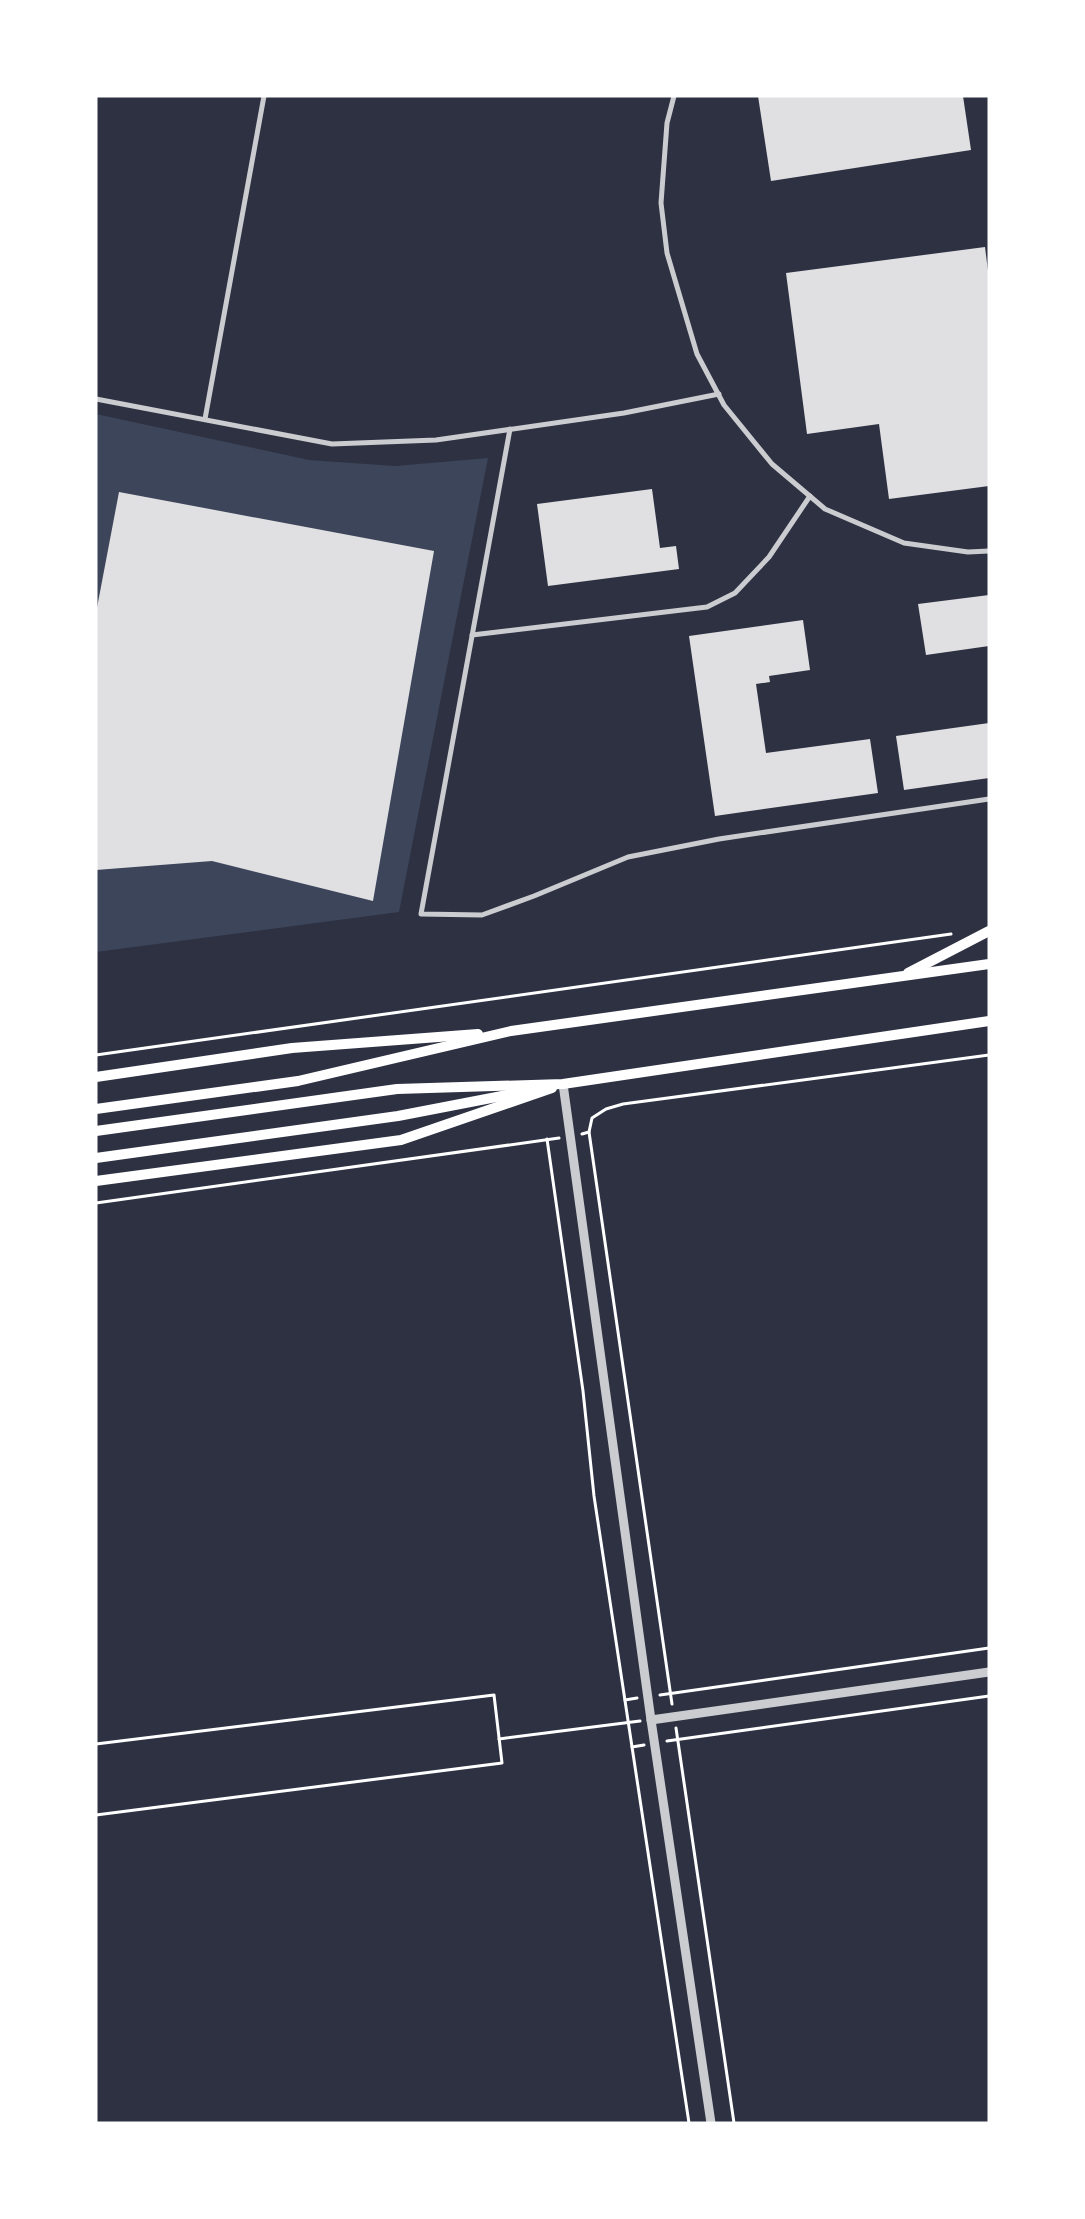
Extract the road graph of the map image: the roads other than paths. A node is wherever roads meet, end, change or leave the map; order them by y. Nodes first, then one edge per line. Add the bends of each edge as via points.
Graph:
1 (264, 96) edge
2 (674, 96) edge
3 (719, 394) junction
4 (96, 399) edge
5 (205, 419) junction
6 (510, 429) junction
7 (810, 496) junction
8 (989, 551) edge
9 (472, 635) junction
10 (989, 799) edge
11 (989, 931) edge
12 (989, 964) edge
13 (899, 977) junction
14 (989, 1021) edge
15 (511, 1031) junction
16 (96, 1077) edge
17 (563, 1084) junction
18 (96, 1109) edge
19 (96, 1131) edge
20 (96, 1158) edge
21 (96, 1180) edge
22 (989, 1672) edge
23 (651, 1720) junction
24 (712, 2123) edge

1 - 5 street
2 - 3 street via 667,123 661,203 667,253 697,354
3 - 6 street via 624,413
3 - 7 street via 724,405 772,464
4 - 5 street
5 - 6 street via 332,444 436,440
6 - 9 street
7 - 8 street via 825,509 904,543 968,552
7 - 9 street via 769,557 735,593 707,607
9 - 10 street via 421,914 482,915 628,857 718,839
11 - 13 main road
12 - 13 main road
13 - 15 main road
14 - 17 main road
15 - 16 main road via 292,1048
15 - 18 main road via 298,1081
17 - 19 main road via 397,1089
17 - 20 main road via 398,1116
17 - 21 main road via 401,1140
17 - 23 street
22 - 23 street
23 - 24 street

